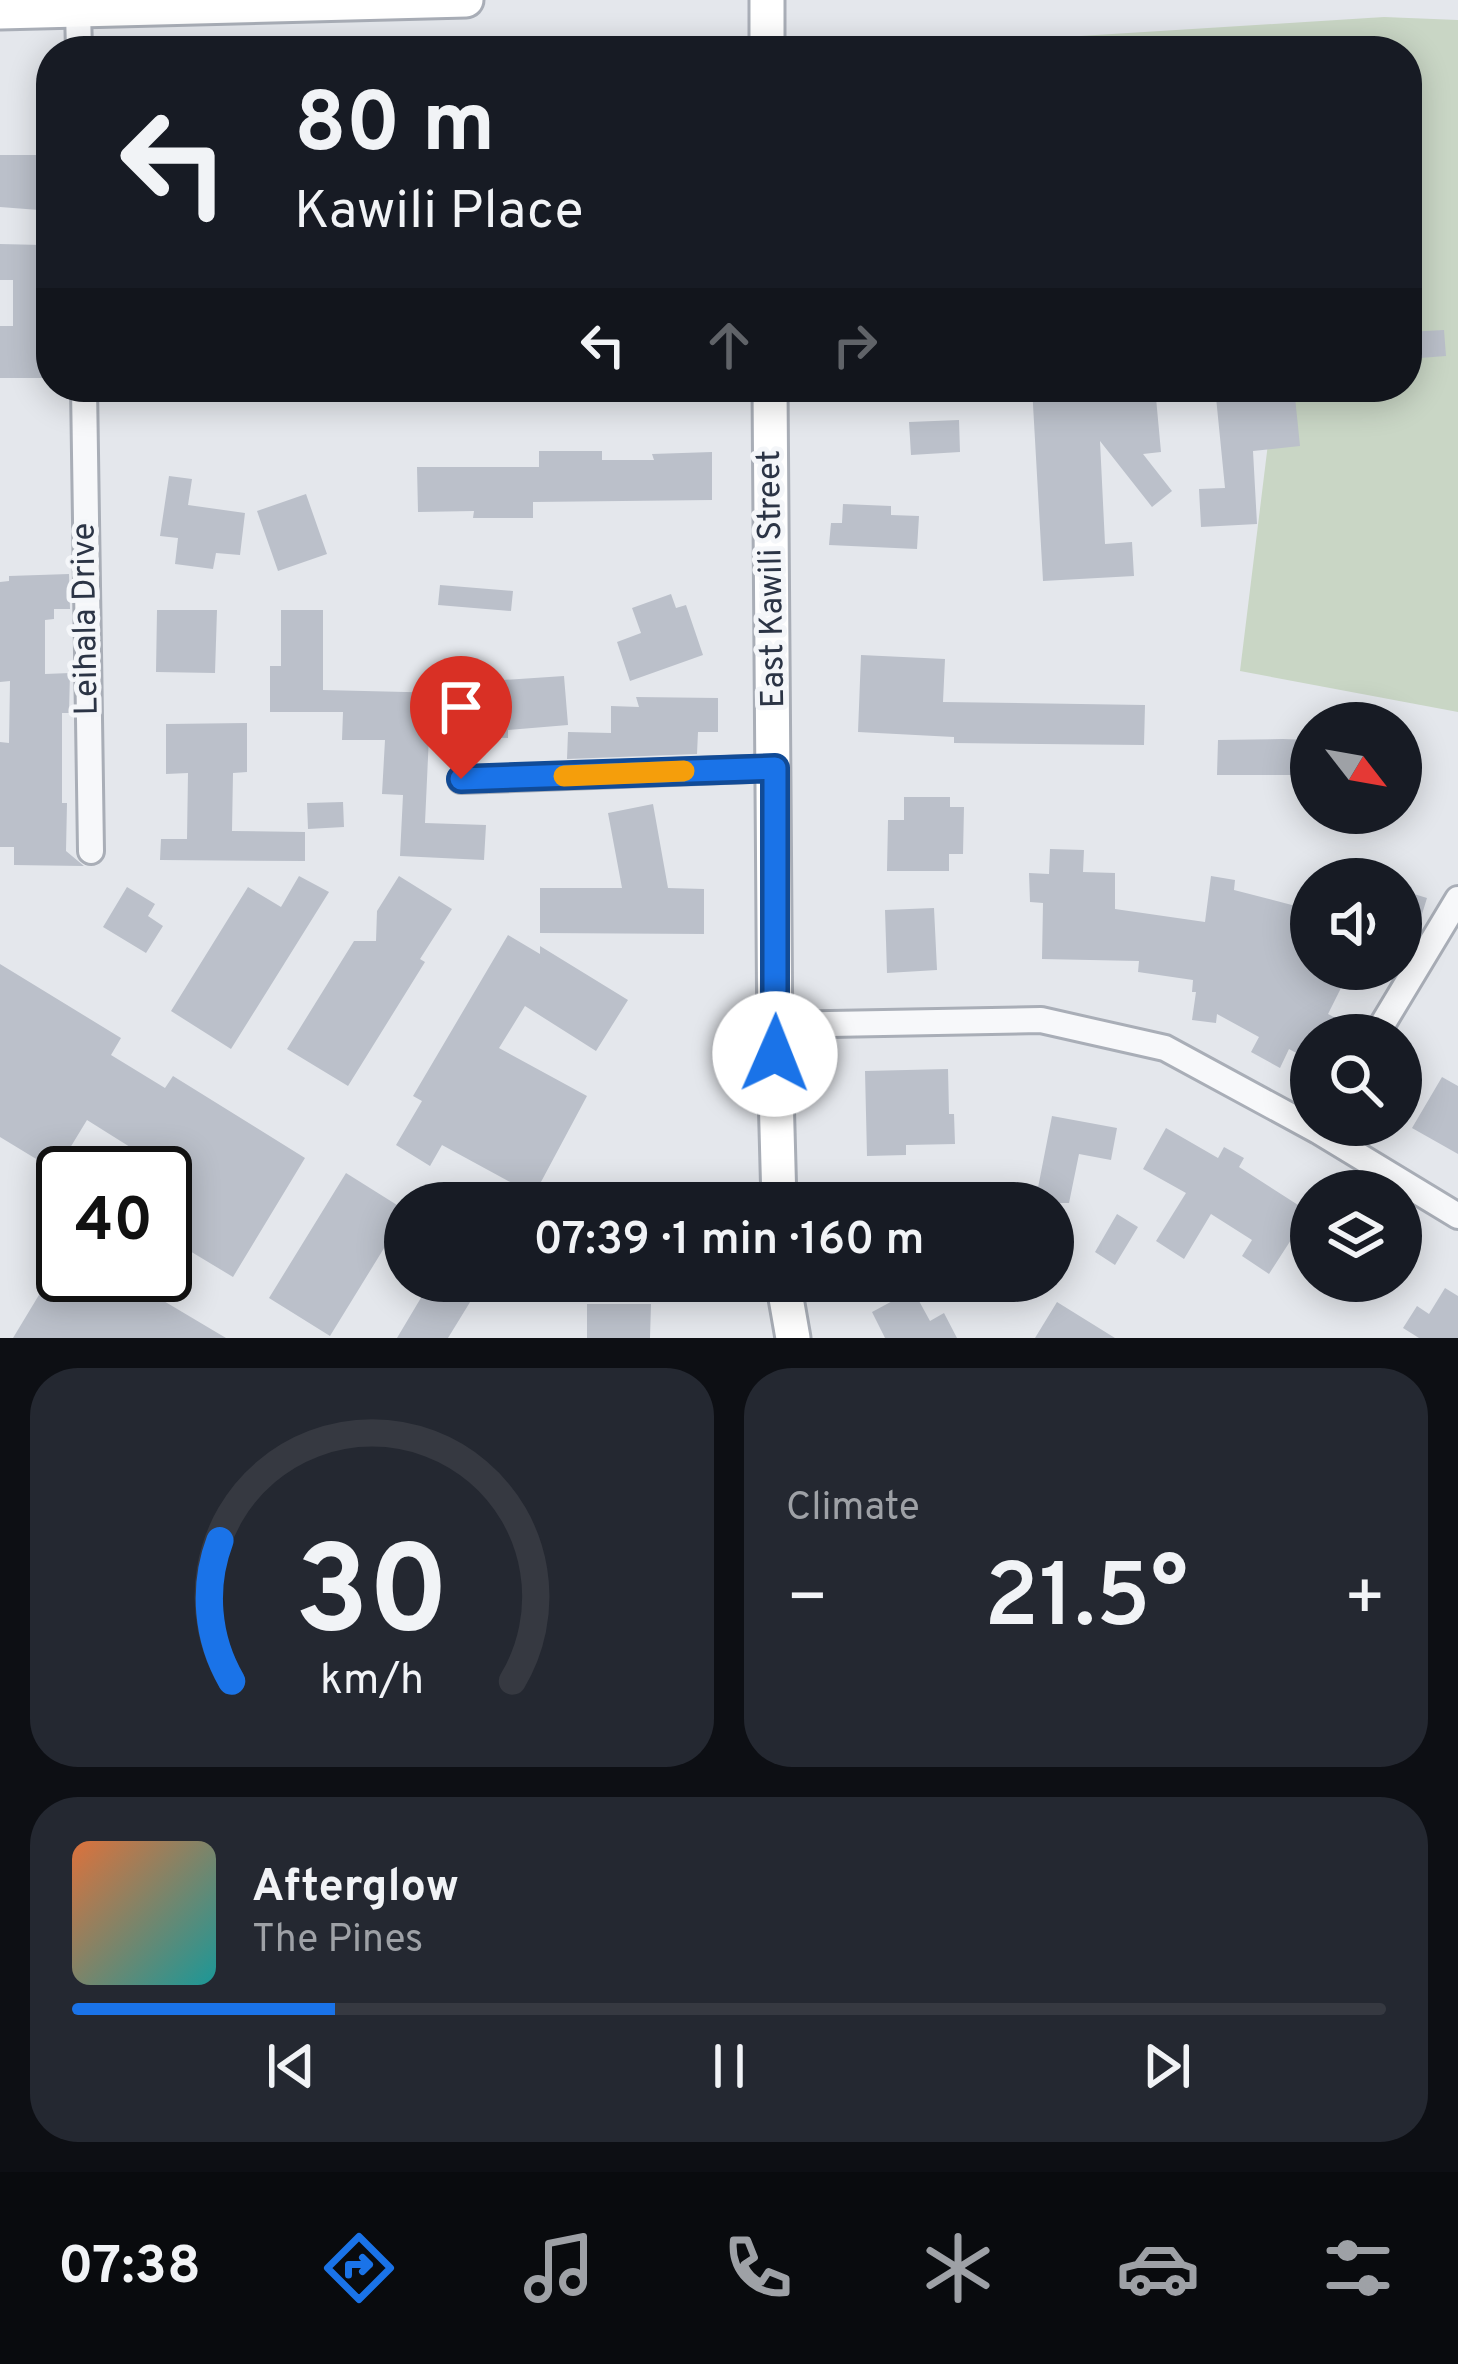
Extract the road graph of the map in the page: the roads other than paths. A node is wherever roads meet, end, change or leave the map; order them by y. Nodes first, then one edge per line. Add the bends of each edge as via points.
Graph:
1 (466, 0) edge
2 (767, 0) edge
3 (78, 11) junction
4 (0, 12) edge
5 (79, 36) edge
6 (767, 36) edge
7 (84, 402) edge
8 (770, 402) edge
9 (775, 768) junction
10 (461, 779) dead end
11 (91, 851) dead end
12 (1458, 899) edge
13 (1389, 1014) edge
14 (776, 1025) junction
15 (1290, 1113) edge
16 (1348, 1146) edge
17 (779, 1182) edge
18 (1458, 1216) edge
19 (787, 1302) edge
20 (793, 1338) edge

1 - 3 street
2 - 6 street
3 - 4 street
3 - 5 street
7 - 11 street, Leihala Drive
8 - 9 street, East Kawili Street
9 - 10 street
9 - 14 street, East Kawili Street
12 - 13 street
14 - 15 street via 1041,1020 1165,1048
14 - 17 street, East Kawili Street
16 - 18 street
19 - 20 street

